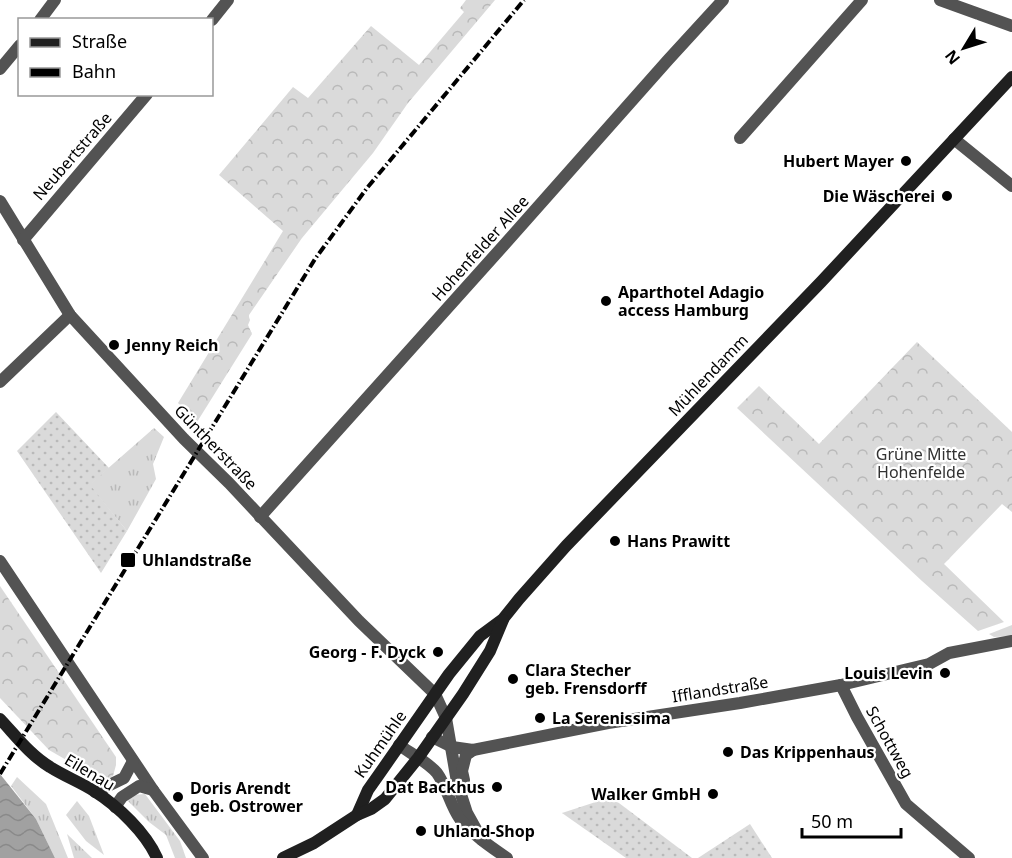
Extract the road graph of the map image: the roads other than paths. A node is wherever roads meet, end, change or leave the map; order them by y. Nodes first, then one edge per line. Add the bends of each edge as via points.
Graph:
1 (55, 0) edge
2 (228, 0) edge
3 (723, 0) edge
4 (862, 0) edge
5 (940, 0) edge
6 (42, 18) edge
7 (213, 19) edge
8 (1012, 26) edge
9 (18, 47) edge
10 (0, 69) edge
11 (1012, 77) edge
12 (145, 96) edge
13 (740, 138) dead end
14 (954, 139) junction
15 (1012, 186) edge
16 (0, 201) edge
17 (23, 240) junction
18 (70, 315) junction
19 (0, 382) edge
20 (260, 517) junction
21 (0, 561) edge
22 (503, 619) junction
23 (1012, 641) edge
24 (841, 685) junction
25 (435, 694) junction
26 (446, 718) junction
27 (0, 719) edge
28 (432, 737) junction
29 (399, 746) junction
30 (452, 747) junction
31 (473, 750) junction
32 (418, 758) junction
33 (134, 761) junction
34 (153, 790) junction
35 (95, 792) junction
36 (116, 807) junction
37 (467, 813) junction
38 (357, 815) junction
39 (482, 840) junction
40 (157, 858) edge
41 (203, 858) edge
42 (283, 858) edge
43 (507, 858) edge
44 (969, 858) edge

1 - 6 street
2 - 7 street
3 - 20 street, Hohenfelder Allee
4 - 13 street
5 - 8 street
9 - 10 street
11 - 14 main road, Mühlendamm
12 - 17 street, Neubertstraße
14 - 15 street
14 - 22 main road, Mühlendamm via 566,546
16 - 17 street, Güntherstraße
17 - 18 street, Güntherstraße
18 - 19 street
18 - 20 street, Güntherstraße
20 - 25 street, Güntherstraße
21 - 33 street
22 - 25 main road, Mühlendamm via 480,636
22 - 26 main road, Mühlendamm via 490,651
23 - 24 street, Ifflandstraße via 949,654 929,664
24 - 31 street, Ifflandstraße via 608,723
24 - 44 street, Schottweg via 906,804
25 - 26 street
25 - 29 main road, Kuhmühle
26 - 28 main road
26 - 30 street
27 - 35 main road, Eilenau via 34,756
28 - 30 street, Ifflandstraße
28 - 32 main road
29 - 32 street
29 - 38 main road, Kuhmühle via 368,790
30 - 31 street, Ifflandstraße
30 - 37 street
31 - 37 street via 466,755 462,771 469,798
32 - 38 main road via 385,799
32 - 39 street via 438,774 461,820
33 - 34 street
33 - 35 street via 124,778
34 - 36 street via 139,786 122,797
34 - 41 street
35 - 36 main road, Eilenau
36 - 40 main road, Eilenau via 144,836
37 - 39 street
38 - 42 main road
39 - 43 street

